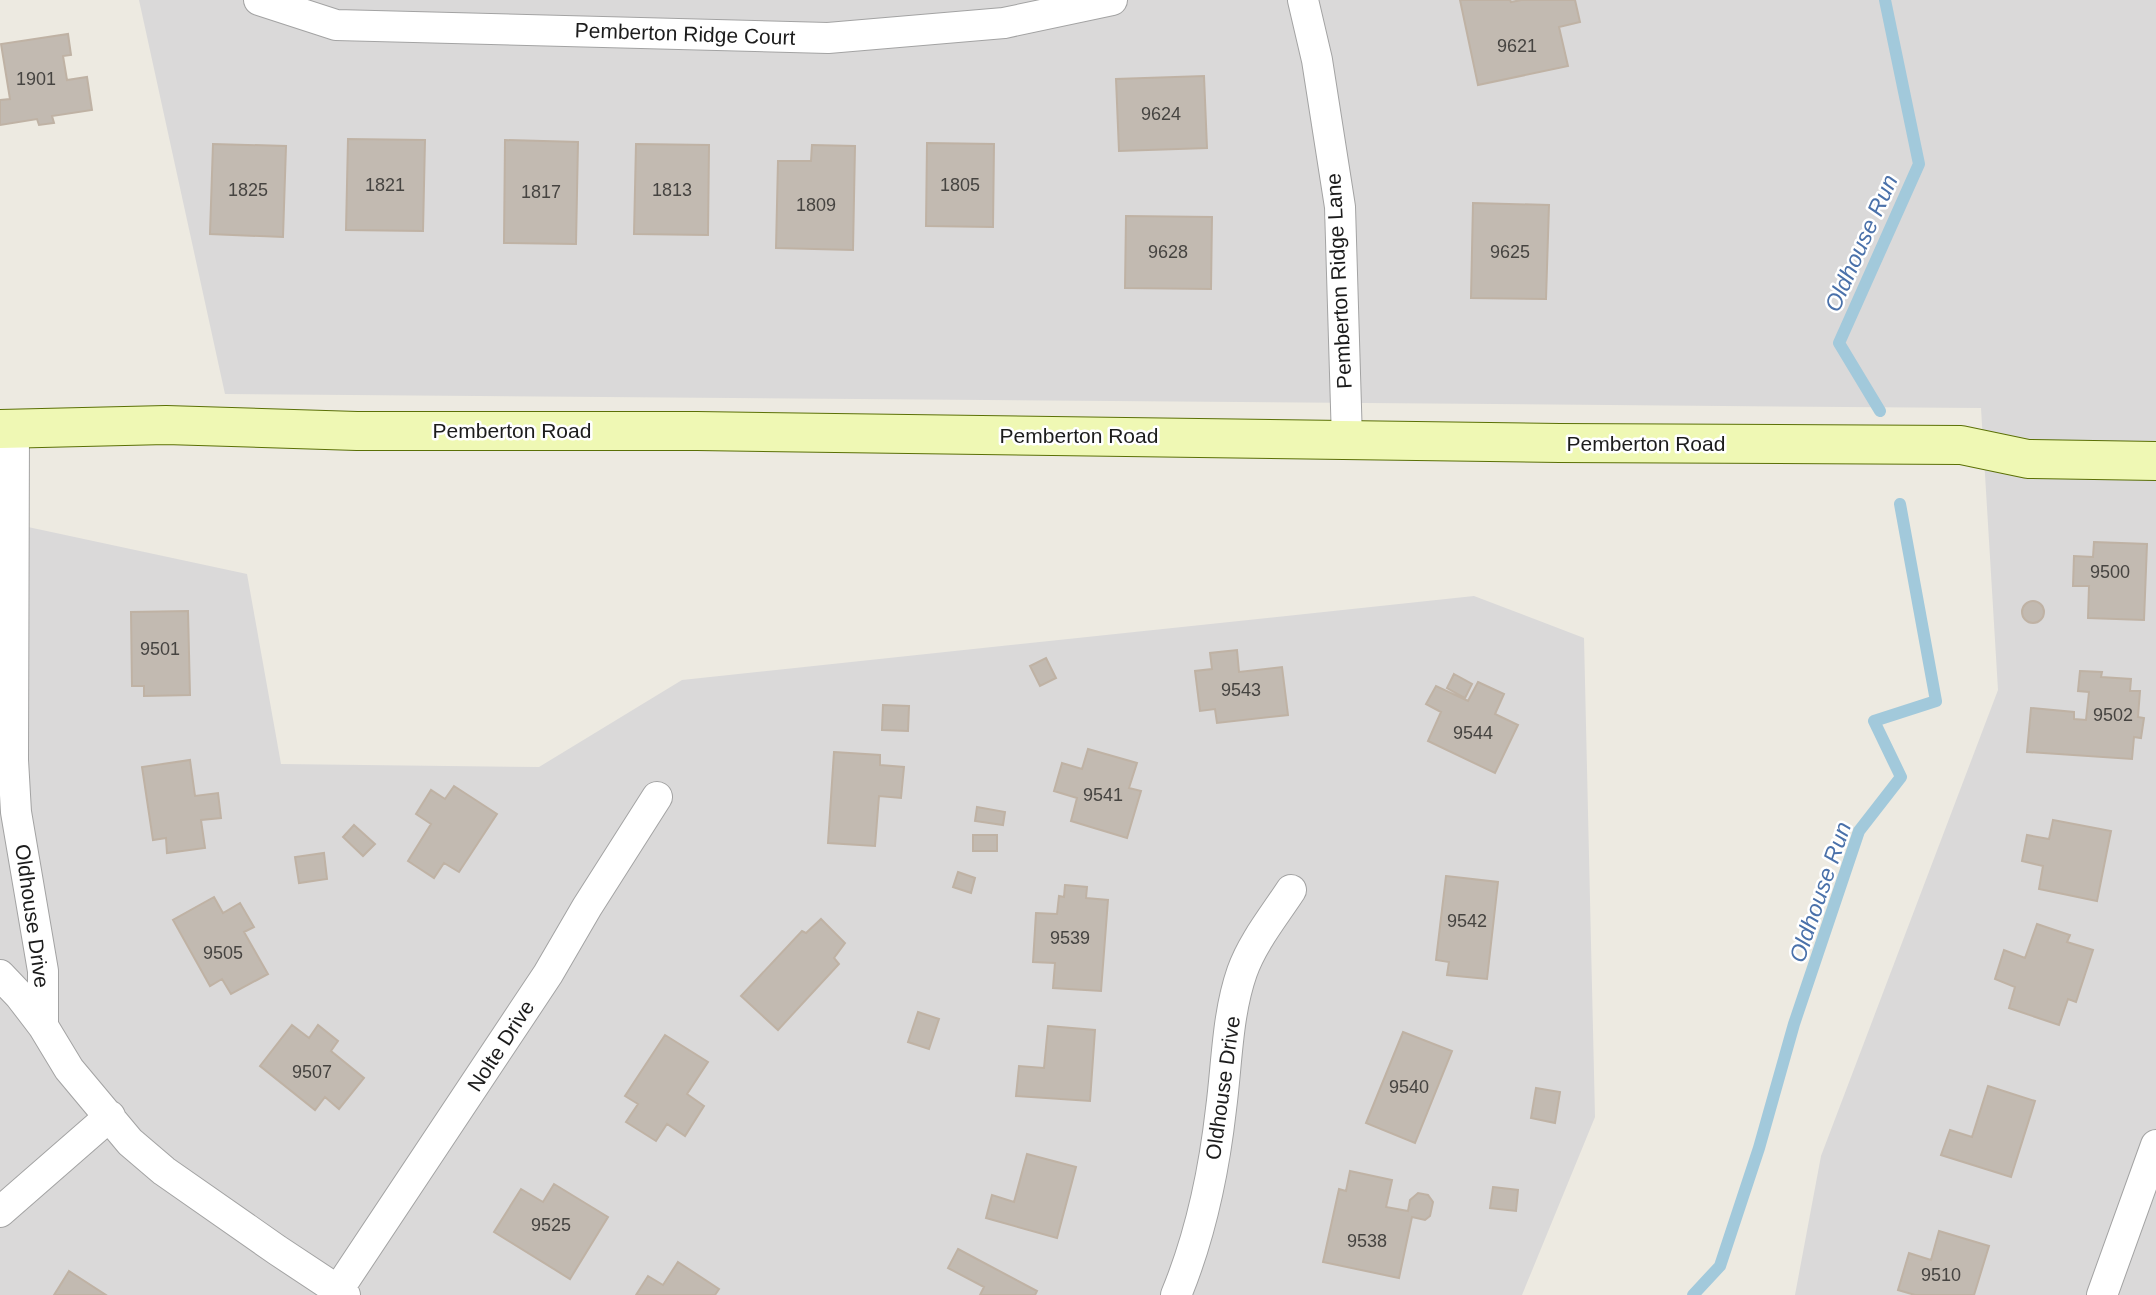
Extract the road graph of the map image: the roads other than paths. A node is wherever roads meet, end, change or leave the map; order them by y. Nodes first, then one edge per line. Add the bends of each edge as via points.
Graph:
1 (259, 0) edge
2 (1112, 0) edge
3 (1303, 0) edge
4 (7, 428) edge
5 (1346, 440) junction
6 (2156, 460) edge
7 (657, 797) dead end
8 (1291, 890) dead end
9 (0, 975) edge
10 (43, 1026) junction
11 (110, 1116) junction
12 (2156, 1145) edge
13 (0, 1212) edge
14 (342, 1293) edge
15 (1176, 1295) edge
16 (2102, 1295) edge

1 - 2 street, Pemberton Ridge Court via 336,25 828,38 1004,23
3 - 5 street, Pemberton Ridge Lane via 1340,207
4 - 5 street, Pemberton Road via 166,425 357,431
4 - 10 street, Oldhouse Drive via 16,812 43,971
5 - 6 street, Pemberton Road via 1961,445 2028,459
7 - 14 street, Nolte Drive
8 - 15 street, Oldhouse Drive via 1241,974 1206,1196
9 - 10 street, Oldhouse Drive
10 - 11 street, Oldhouse Drive via 69,1069
11 - 13 street
11 - 14 street, Oldhouse Drive via 130,1142 164,1171
12 - 16 street

